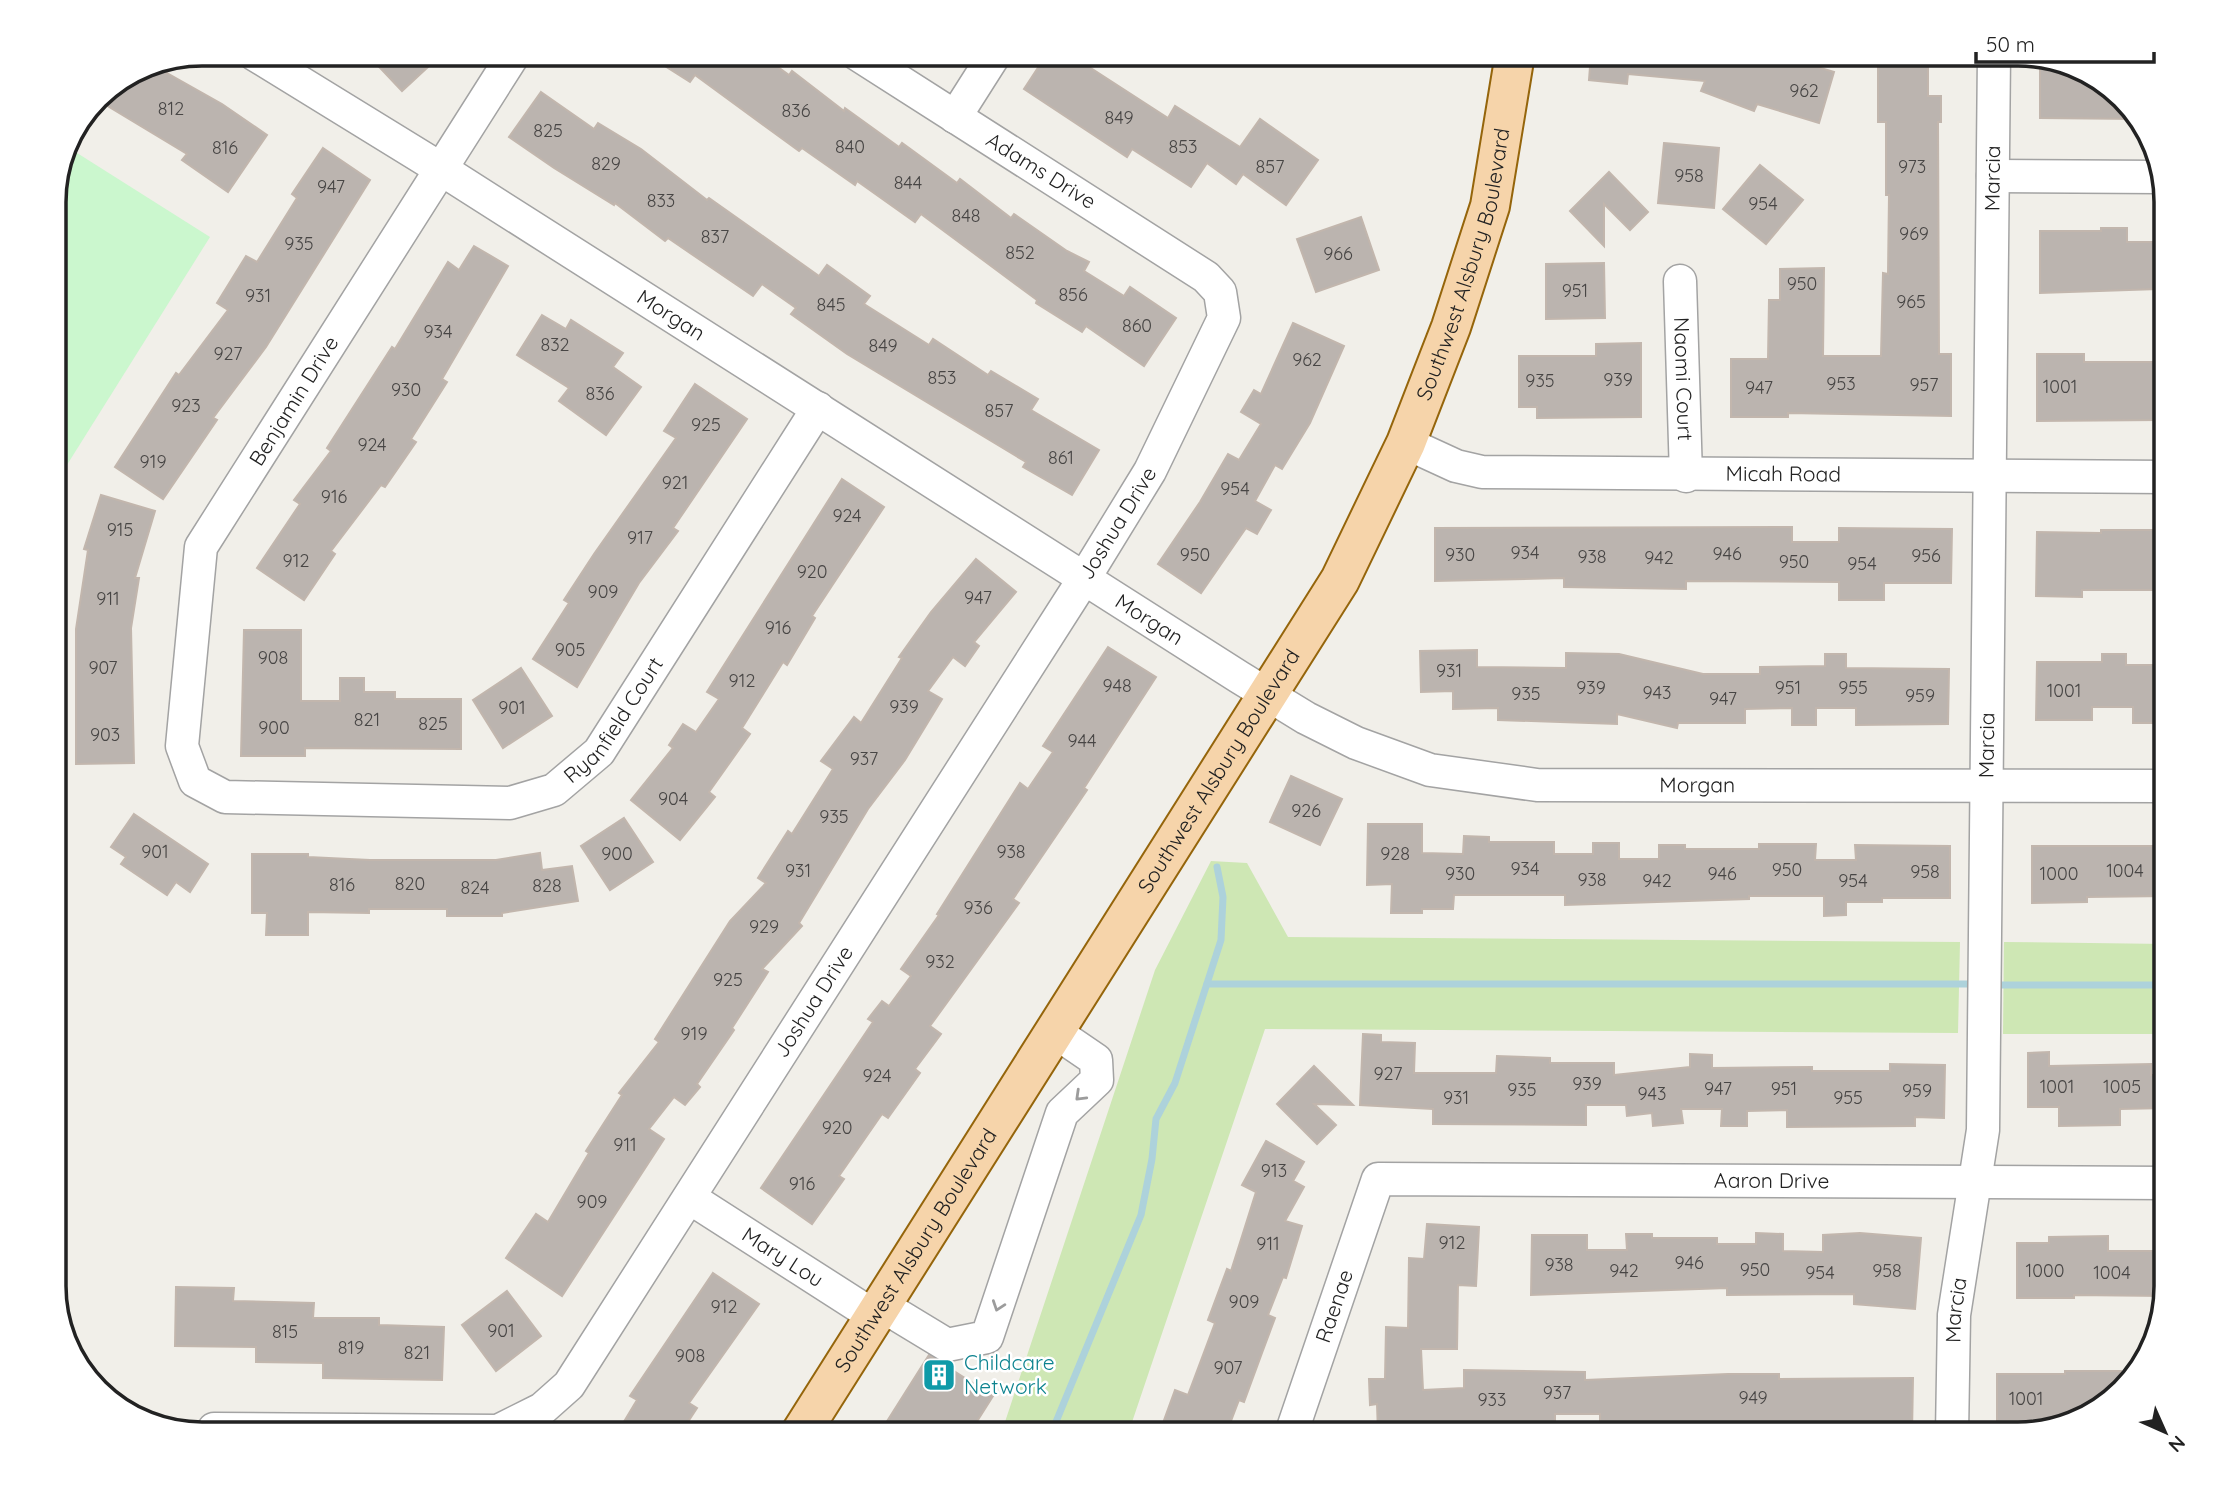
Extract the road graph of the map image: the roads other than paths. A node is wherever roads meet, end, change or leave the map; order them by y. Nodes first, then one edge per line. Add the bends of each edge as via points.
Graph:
1 (1513, 66) edge
2 (1994, 66) edge
3 (275, 67) edge
4 (506, 67) edge
5 (877, 67) edge
6 (988, 67) edge
7 (955, 117) junction
8 (441, 169) junction
9 (1993, 176) junction
10 (2152, 177) edge
11 (1680, 281) dead end
12 (1220, 292) joint
13 (818, 408) junction
14 (1406, 443) junction
15 (1686, 476) junction
16 (1990, 476) junction
17 (2155, 477) edge
18 (1085, 577) junction
19 (1269, 695) junction
20 (195, 781) joint
21 (1987, 785) junction
22 (2155, 786) edge
23 (1055, 1032) junction
24 (1378, 1179) joint
25 (1976, 1182) junction
26 (2155, 1182) edge
27 (690, 1198) junction
28 (878, 1311) junction
29 (516, 1422) edge
30 (808, 1422) edge
31 (1295, 1422) edge
32 (1952, 1422) edge

1 - 14 main road, Southwest Alsbury Boulevard via 1490,206 1451,327
2 - 9 street, Marcia
3 - 8 street, Morgan
4 - 8 street, Benjamin Drive
5 - 7 street, Adams Drive
6 - 7 street
7 - 12 street, Adams Drive via 1206,277
8 - 13 street, Morgan
8 - 20 street, Benjamin Drive via 201,547 182,746
9 - 10 street
9 - 16 street, Marcia
11 - 15 street, Naomi Court
12 - 18 street, Joshua Drive via 1224,318 1150,471
13 - 18 street, Morgan
13 - 20 street, Ryanfield Court via 599,752 554,790 510,803 225,797
14 - 15 street, Micah Road via 1456,466 1482,472
14 - 19 main road, Southwest Alsbury Boulevard via 1340,580
15 - 16 street, Micah Road
16 - 17 street, Micah Road
16 - 21 street, Marcia
18 - 19 street, Morgan
18 - 27 street, Joshua Drive
19 - 21 street, Morgan via 1356,743 1430,770 1537,785
19 - 23 main road, Southwest Alsbury Boulevard
21 - 22 street, Morgan
21 - 25 street, Marcia via 1983,1130
23 - 28 main road, Southwest Alsbury Boulevard
23 -> 28 street, Mary Lou via 1096,1060 1097,1080 1062,1114 987,1337 947,1345
24 - 25 street, Aaron Drive
24 - 31 street, Raenae
25 - 26 street, Aaron Drive
25 - 32 street, Marcia via 1954,1315
27 - 28 street, Mary Lou
27 - 29 street, Joshua Drive via 569,1385 542,1409
28 - 30 main road, Southwest Alsbury Boulevard

